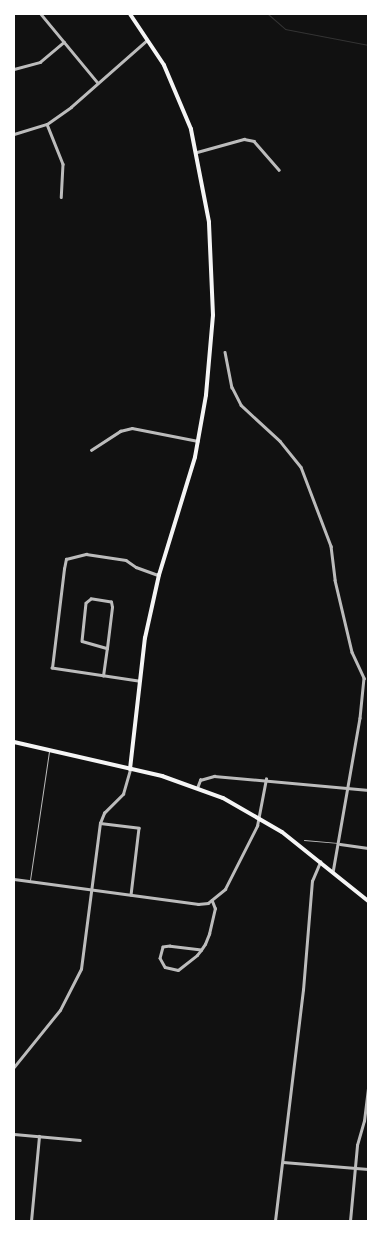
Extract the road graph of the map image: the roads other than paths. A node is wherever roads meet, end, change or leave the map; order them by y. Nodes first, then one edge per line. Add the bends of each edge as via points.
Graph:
1 (41, 14) edge
2 (130, 14) edge
3 (148, 39) junction
4 (64, 42) junction
5 (14, 69) edge
6 (98, 83) junction
7 (47, 124) junction
8 (14, 134) edge
9 (197, 152) junction
10 (279, 170) dead end
11 (61, 197) dead end
12 (225, 352) dead end
13 (198, 441) junction
14 (91, 450) dead end
15 (159, 575) junction
16 (107, 648) junction
17 (103, 676) junction
18 (138, 681) junction
19 (14, 742) edge
20 (49, 750) junction
21 (130, 769) junction
22 (266, 779) junction
23 (197, 788) junction
24 (347, 788) junction
25 (368, 790) edge
26 (260, 817) junction
27 (100, 823) junction
28 (304, 840) dead end
29 (340, 844) junction
30 (368, 848) edge
31 (320, 862) junction
32 (333, 872) junction
33 (14, 879) edge
34 (30, 881) junction
35 (92, 889) junction
36 (131, 895) junction
37 (212, 901) junction
38 (368, 901) edge
39 (201, 950) junction
40 (14, 1067) edge
41 (368, 1089) edge
42 (14, 1134) edge
43 (39, 1136) junction
44 (80, 1140) dead end
45 (283, 1162) junction
46 (354, 1168) junction
47 (368, 1169) edge
48 (31, 1221) edge
49 (275, 1221) edge
50 (350, 1221) edge

1 - 4 street
2 - 3 main road
3 - 6 street
3 - 9 main road via 178,92
4 - 5 street via 40,62
4 - 6 street
6 - 7 street
7 - 8 street
7 - 11 street via 63,164
9 - 10 street via 244,140 254,141
9 - 13 main road via 211,241 213,305 210,358
12 - 24 street via 232,387 241,405 280,441 301,467 331,546 335,580 352,652 364,678
13 - 14 street via 143,427 116,434
13 - 15 main road
15 - 17 street via 126,560 86,554 66,559 52,668
15 - 18 main road
16 - 16 street via 111,602 91,598 86,603 82,641
16 - 17 street
17 - 18 street
18 - 21 main road
19 - 20 main road
20 - 21 main road
20 - 34 lane
21 - 23 main road
21 - 27 street via 123,794 104,813
22 - 23 street via 214,776 200,780
22 - 24 street
22 - 26 street
23 - 26 main road
24 - 25 street
24 - 29 street
26 - 31 main road
26 - 37 street via 225,889
27 - 35 street
27 - 36 street via 139,828
28 - 29 lane
29 - 30 street
29 - 32 street
31 - 32 main road
31 - 45 street via 312,881
32 - 38 main road
33 - 34 street
34 - 35 street
35 - 36 street
35 - 40 street via 81,969 70,995
36 - 37 street via 200,905
37 - 39 street via 215,909
39 - 39 street via 164,947 160,958 165,967 178,970
41 - 46 street
42 - 43 street
43 - 44 street
43 - 48 street
45 - 46 street
45 - 49 street
46 - 47 street
46 - 50 street

